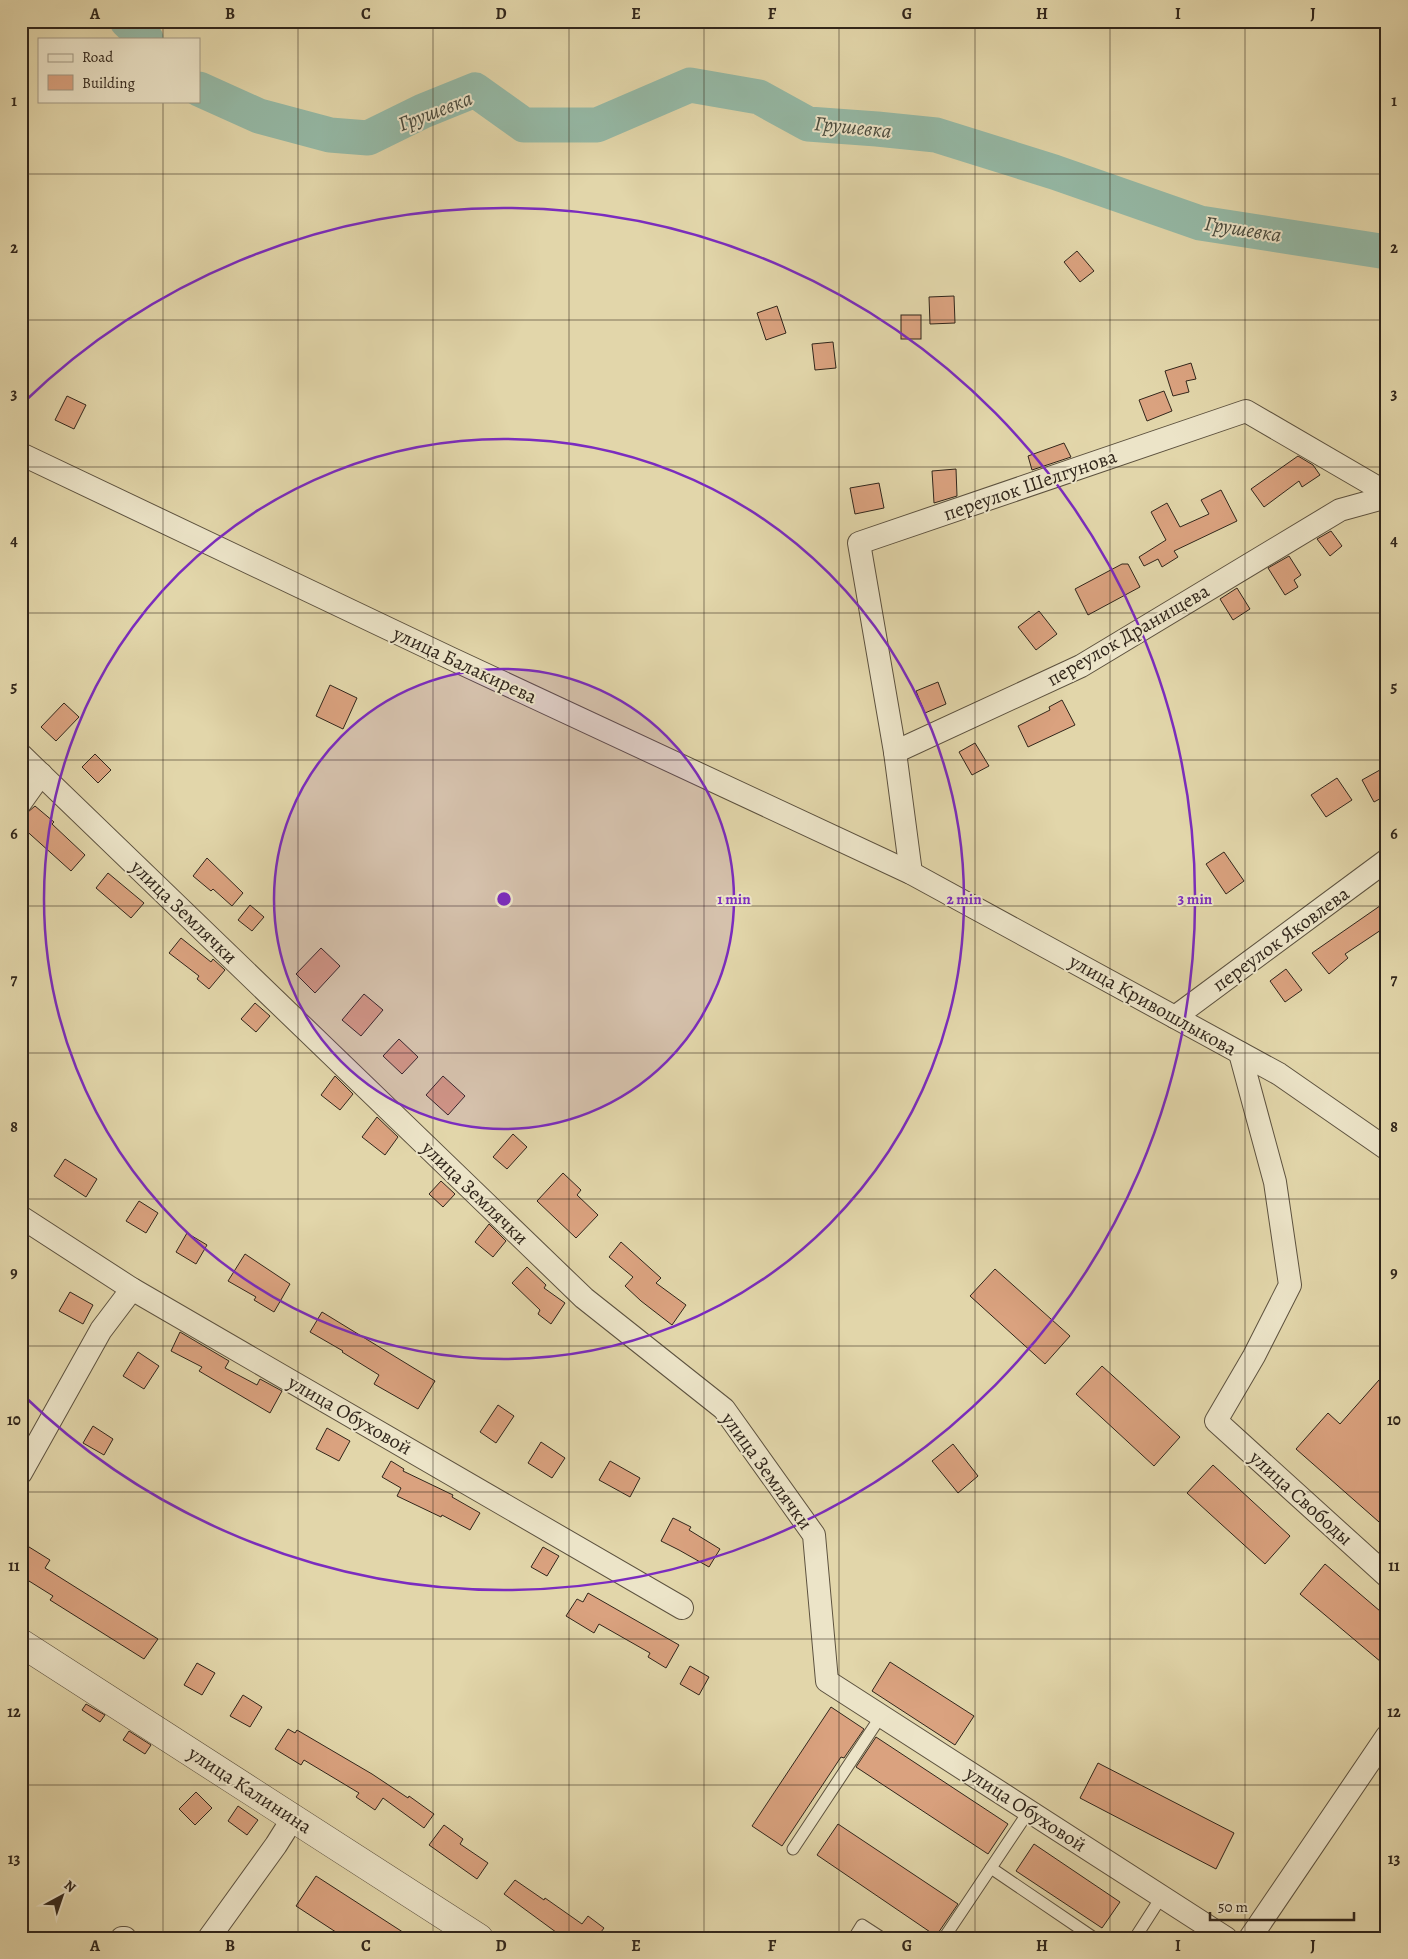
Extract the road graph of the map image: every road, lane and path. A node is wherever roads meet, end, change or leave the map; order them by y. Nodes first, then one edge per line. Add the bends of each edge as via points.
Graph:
1 (21, 454) edge
2 (1387, 495) edge
3 (895, 752) junction
4 (21, 755) edge
5 (40, 774) junction
6 (21, 802) edge
7 (1387, 860) edge
8 (911, 873) junction
9 (1175, 1017) junction
10 (1240, 1052) junction
11 (1387, 1149) edge
12 (21, 1217) edge
13 (132, 1289) junction
14 (21, 1473) edge
15 (1387, 1576) edge
16 (682, 1608) dead end
17 (21, 1643) edge
18 (827, 1681) joint
19 (881, 1716) junction
20 (1387, 1736) edge
21 (1029, 1811) junction
22 (293, 1818) junction
23 (793, 1849) dead end
24 (991, 1868) junction
25 (1162, 1896) junction
26 (209, 1938) edge
27 (479, 1938) edge
28 (854, 1938) edge
29 (882, 1938) edge
30 (944, 1938) edge
31 (1094, 1938) edge
32 (1135, 1938) edge
33 (1226, 1938) edge
34 (1250, 1938) edge

1 - 8 street, улица Балакирева
2 - 3 street, переулок Дранищева via 1340,510 1081,666
2 - 3 street, переулок Шелгунова via 1246,411 859,543
3 - 8 street
4 - 5 street, улица Землячки
5 - 6 street
5 - 18 street, улица Землячки via 584,1298 724,1409 814,1535
7 - 9 street, переулок Яковлева
8 - 9 street, улица Кривошлыкова
9 - 10 street, улица Кривошлыкова
10 - 11 street, улица Кривошлыкова via 1278,1074
10 - 15 street, улица Свободы via 1275,1182 1290,1285 1216,1421
12 - 13 street, улица Обуховой
13 - 14 street via 101,1330
13 - 16 street, улица Обуховой
17 - 22 street, улица Калинина
18 - 19 street, улица Обуховой
19 - 21 street, улица Обуховой
19 - 23 lane
20 - 34 street
21 - 24 lane
21 - 25 street, улица Обуховой
22 - 26 street
22 - 27 street, улица Калинина
24 - 30 lane
24 - 31 lane
25 - 32 lane
25 - 33 street, улица Обуховой
28 - 29 lane via 862,1925

